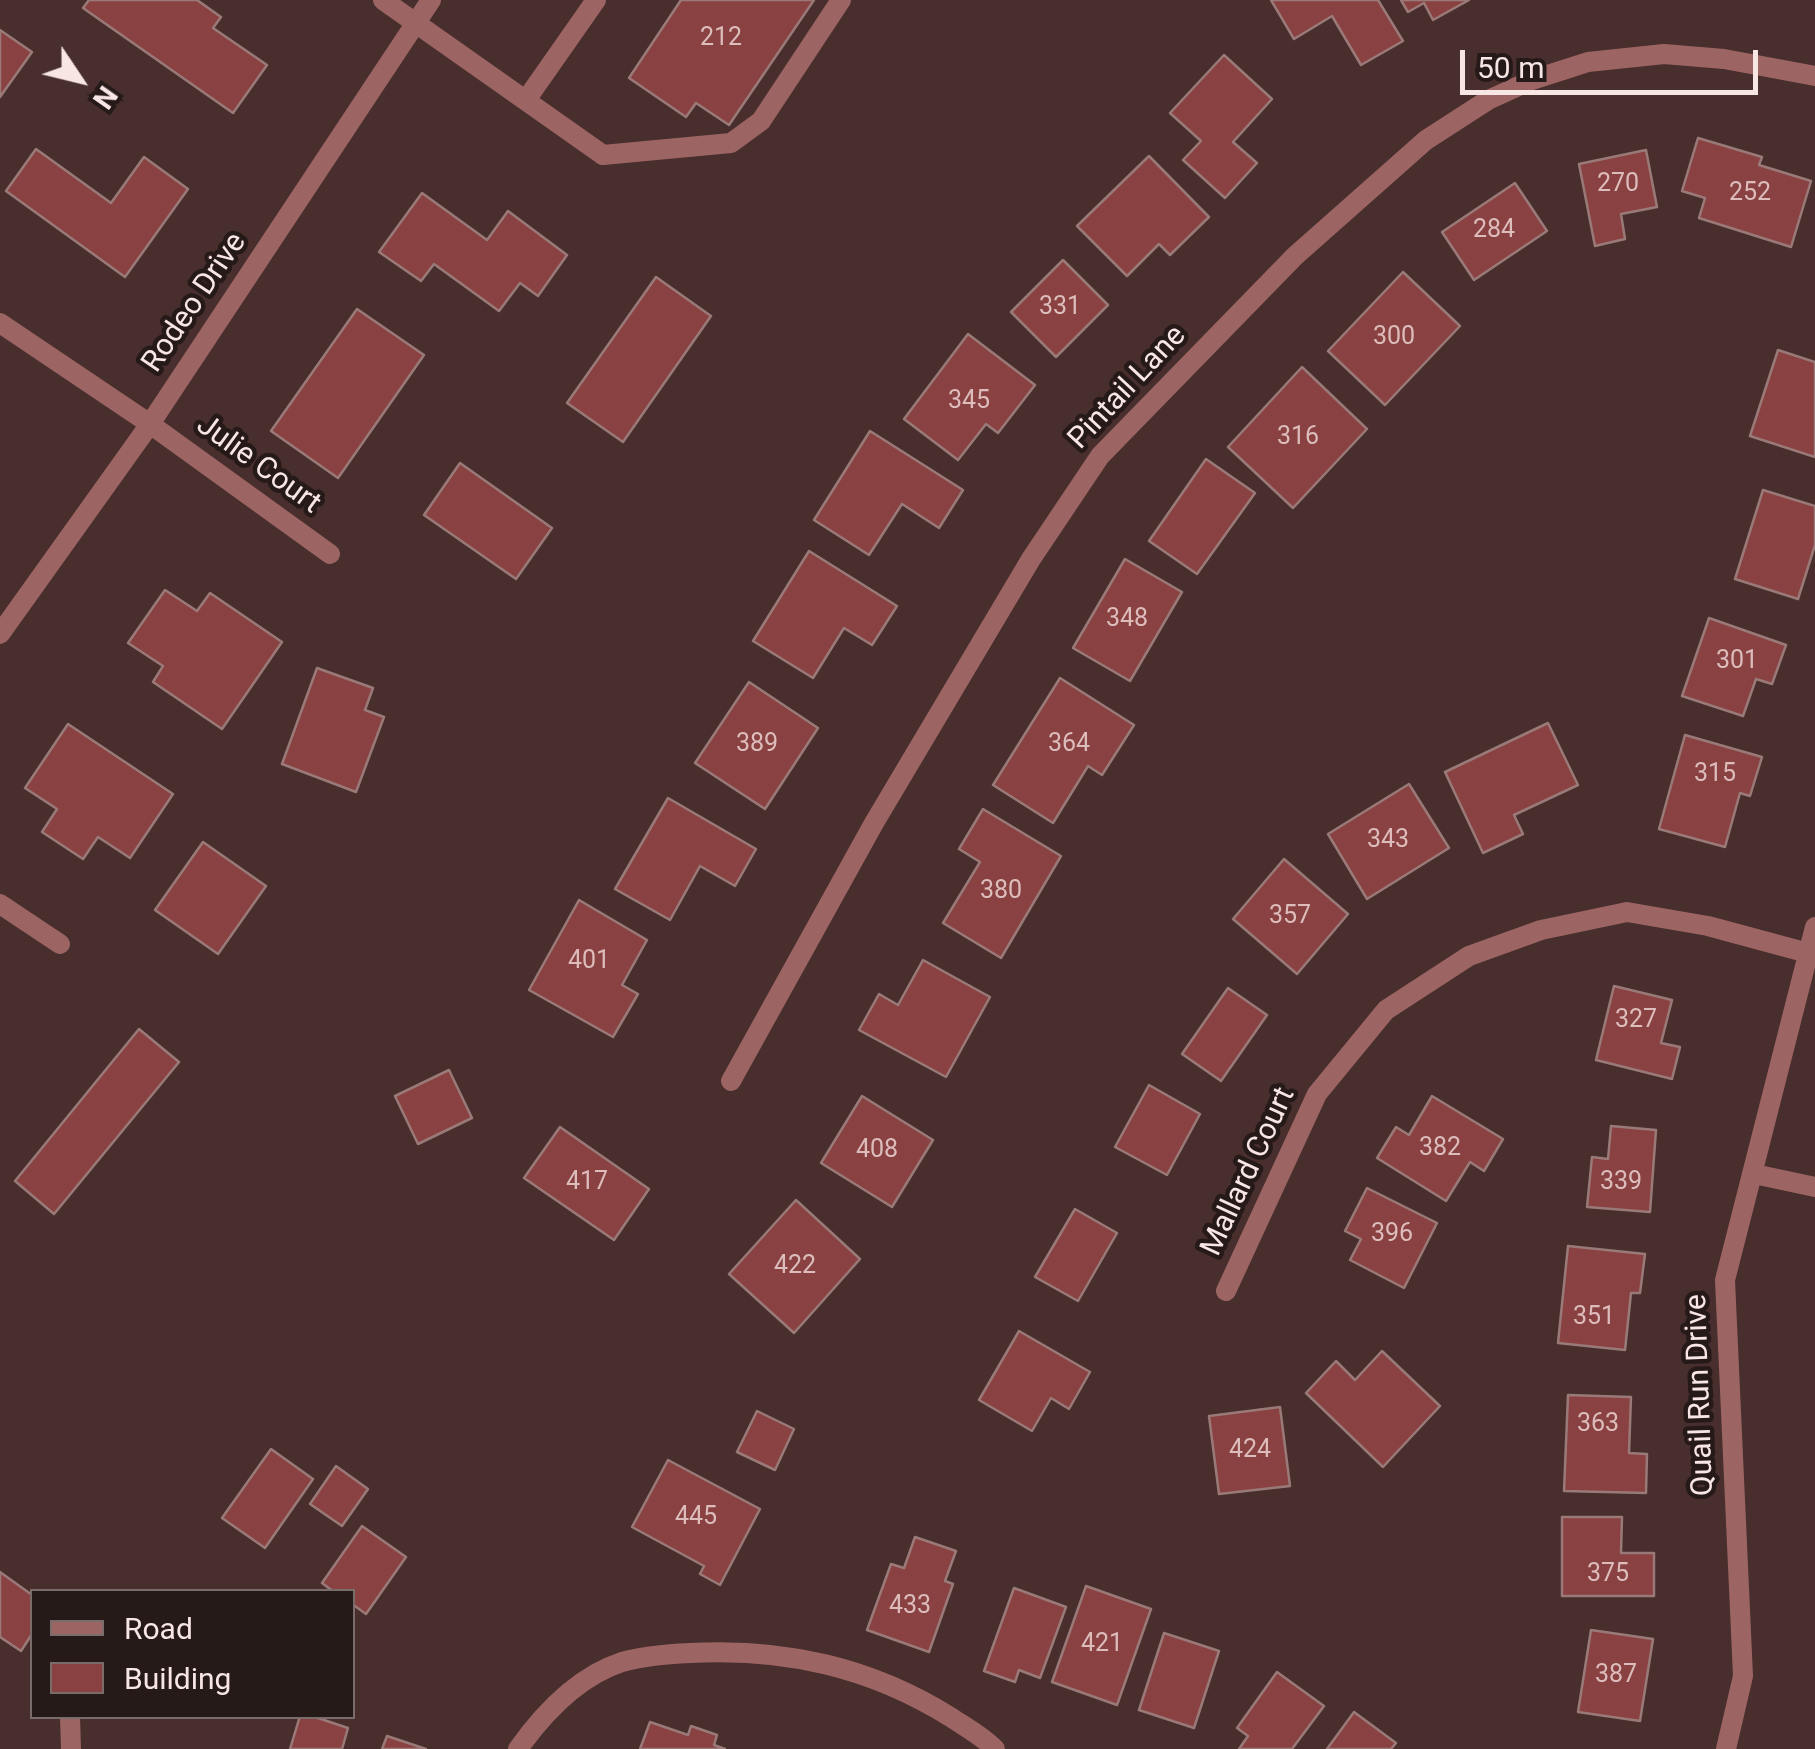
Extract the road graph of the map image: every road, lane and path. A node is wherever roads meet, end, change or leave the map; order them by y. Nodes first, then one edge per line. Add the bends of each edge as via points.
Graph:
1 (383, 0) edge
2 (431, 0) edge
3 (596, 0) edge
4 (842, 0) edge
5 (417, 24) junction
6 (1815, 76) edge
7 (526, 100) junction
8 (0, 323) edge
9 (150, 424) junction
10 (330, 554) dead end
11 (0, 634) edge
12 (0, 904) edge
13 (1815, 927) edge
14 (60, 944) dead end
15 (1808, 953) junction
16 (731, 1081) dead end
17 (1754, 1174) junction
18 (1815, 1187) edge
19 (1226, 1291) dead end
20 (70, 1719) edge
21 (70, 1749) edge
22 (518, 1749) edge
23 (995, 1749) edge
24 (1726, 1749) edge

1 - 5 street
2 - 5 street, Rodeo Drive
3 - 7 street
4 - 7 street via 761,121 731,143 604,155
5 - 7 street
5 - 9 street, Rodeo Drive
6 - 16 street, Pintail Lane via 1664,54 1588,62 1532,80 1426,140 1296,256 1100,456 874,823
8 - 9 street, Julie Court
9 - 10 street, Julie Court
9 - 11 street, Rodeo Drive
12 - 14 street
13 - 15 street, Quail Run Drive
15 - 17 street, Quail Run Drive
15 - 19 street, Mallard Court via 1627,912 1540,930 1469,956 1386,1010 1317,1094
17 - 18 street
17 - 24 street, Quail Run Drive via 1725,1280 1744,1676
20 - 21 street
22 - 23 street via 589,1678 622,1662 706,1652 807,1658 855,1672 935,1707

